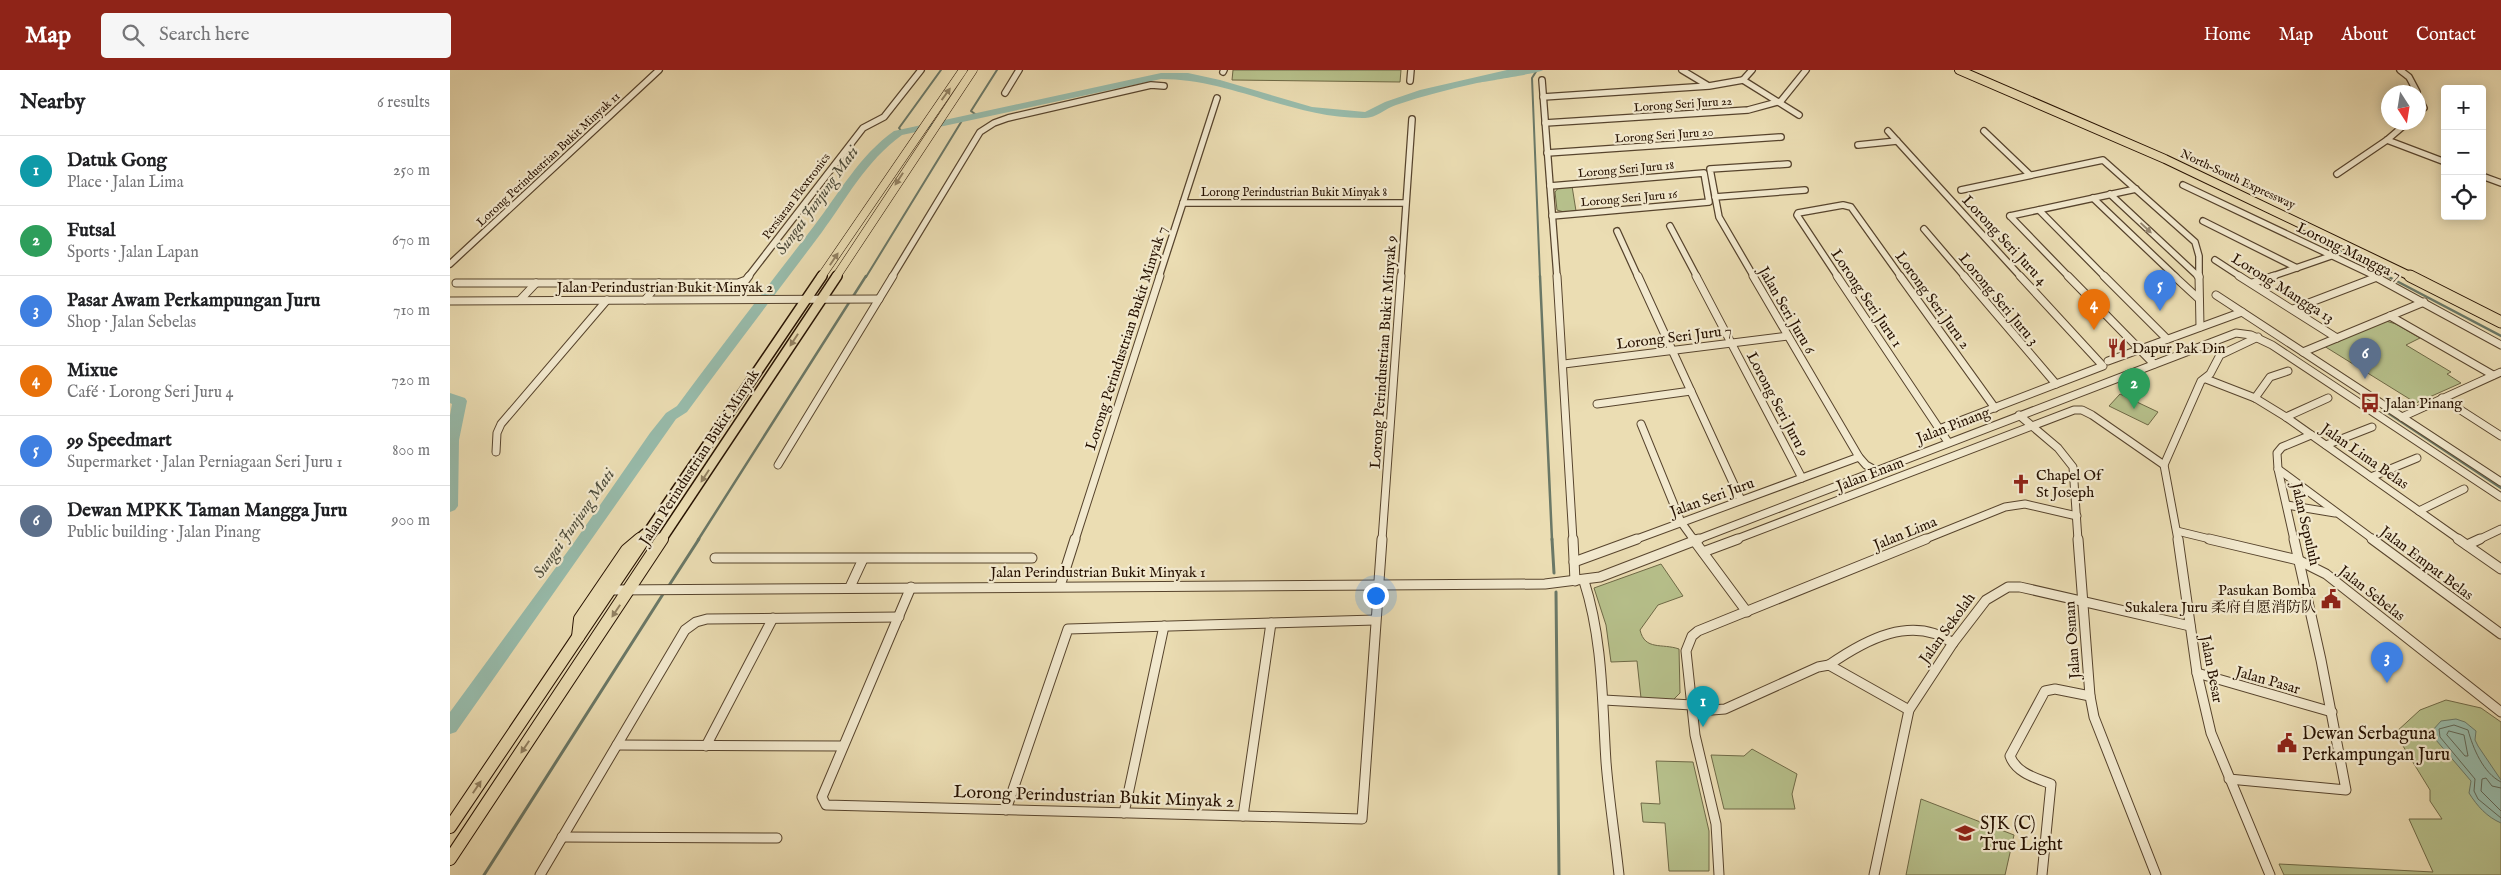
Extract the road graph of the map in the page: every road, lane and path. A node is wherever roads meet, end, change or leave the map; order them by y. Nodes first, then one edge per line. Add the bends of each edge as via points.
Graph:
1 (660, 70) edge
2 (921, 70) edge
3 (963, 70) edge
4 (973, 70) edge
5 (1019, 70) edge
6 (1411, 70) edge
7 (1682, 70) edge
8 (1752, 70) edge
9 (1806, 70) edge
10 (1959, 70) edge
11 (1970, 70) edge
12 (2400, 70) edge
13 (1542, 80) dead end
14 (1743, 80) junction
15 (1410, 81) dead end
16 (2413, 85) edge
17 (1164, 86) dead end
18 (1709, 86) junction
19 (1005, 93) dead end
20 (1543, 97) junction
21 (1217, 98) dead end
22 (1778, 102) junction
23 (1799, 115) dead end
24 (1412, 119) dead end
25 (1545, 123) junction
26 (2399, 130) edge
27 (1888, 131) dead end
28 (1984, 131) dead end
29 (1781, 137) dead end
30 (2387, 140) junction
31 (1897, 141) junction
32 (1858, 146) dead end
33 (1547, 153) junction
34 (2441, 160) edge
35 (1788, 164) dead end
36 (1707, 171) junction
37 (2337, 174) dead end
38 (2030, 175) junction
39 (2486, 177) edge
40 (2501, 183) edge
41 (2183, 185) dead end
42 (1550, 186) junction
43 (2136, 189) junction
44 (1805, 190) dead end
45 (1960, 190) dead end
46 (2110, 194) junction
47 (1715, 197) junction
48 (2093, 198) junction
49 (1183, 203) junction
50 (1406, 203) junction
51 (1851, 207) joint
52 (2039, 210) junction
53 (1552, 216) junction
54 (2203, 221) dead end
55 (1670, 226) dead end
56 (1924, 229) dead end
57 (1617, 231) dead end
58 (2331, 256) junction
59 (2215, 260) dead end
60 (450, 264) edge
61 (2296, 268) junction
62 (2199, 277) junction
63 (2377, 277) junction
64 (456, 283) dead end
65 (536, 283) junction
66 (659, 283) junction
67 (2252, 283) junction
68 (2216, 295) dead end
69 (806, 299) junction
70 (821, 299) junction
71 (879, 299) junction
72 (2200, 299) junction
73 (520, 300) junction
74 (607, 300) junction
75 (645, 300) junction
76 (450, 301) edge
77 (2424, 302) junction
78 (2292, 309) junction
79 (2242, 312) junction
80 (2200, 313) junction
81 (2501, 315) edge
82 (2390, 316) junction
83 (2215, 322) junction
84 (2501, 322) edge
85 (2200, 327) junction
86 (1788, 336) junction
87 (2258, 338) junction
88 (2337, 338) junction
89 (2167, 339) junction
90 (1729, 343) junction
91 (2501, 345) edge
92 (1672, 350) junction
93 (2139, 350) junction
94 (2303, 352) junction
95 (1564, 364) junction
96 (2106, 364) junction
97 (2154, 364) junction
98 (2288, 371) dead end
99 (2501, 372) edge
100 (2493, 375) junction
101 (2206, 379) junction
102 (2056, 384) junction
103 (1691, 391) junction
104 (2255, 398) junction
105 (2328, 398) dead end
106 (2442, 398) junction
107 (1597, 404) dead end
108 (1995, 408) junction
109 (2019, 415) junction
110 (2402, 416) junction
111 (2286, 417) junction
112 (1641, 424) dead end
113 (2032, 426) junction
114 (2372, 427) dead end
115 (1939, 429) junction
116 (2311, 435) junction
117 (2501, 436) edge
118 (1948, 442) junction
119 (2326, 445) junction
120 (496, 452) dead end
121 (1859, 457) junction
122 (2417, 458) dead end
123 (778, 465) dead end
124 (2164, 465) junction
125 (2278, 469) junction
126 (1875, 470) junction
127 (2371, 477) junction
128 (1802, 478) junction
129 (2501, 482) edge
130 (2464, 488) dead end
131 (2501, 497) edge
132 (1741, 500) junction
133 (2287, 505) junction
134 (2419, 511) junction
135 (2337, 513) junction
136 (2077, 516) junction
137 (1681, 522) junction
138 (655, 525) junction
139 (2501, 529) edge
140 (2177, 531) junction
141 (1694, 540) junction
142 (2467, 545) junction
143 (1703, 552) junction
144 (715, 558) dead end
145 (1032, 558) dead end
146 (863, 559) junction
147 (2298, 560) junction
148 (1574, 562) junction
149 (2501, 569) edge
150 (1579, 581) junction
151 (1060, 586) junction
152 (1377, 586) junction
153 (850, 587) junction
154 (912, 587) junction
155 (630, 589) junction
156 (612, 590) junction
157 (2083, 601) junction
158 (1747, 612) junction
159 (899, 616) junction
160 (773, 618) junction
161 (1375, 620) junction
162 (1271, 623) junction
163 (1164, 626) junction
164 (2190, 626) junction
165 (2501, 634) edge
166 (578, 640) junction
167 (1953, 643) junction
168 (1828, 666) junction
169 (2197, 674) junction
170 (2090, 696) junction
171 (1604, 700) junction
172 (1692, 705) junction
173 (1909, 710) junction
174 (2332, 712) junction
175 (2501, 712) edge
176 (617, 745) junction
177 (706, 746) junction
178 (843, 746) junction
179 (2229, 779) junction
180 (1006, 810) junction
181 (1124, 813) junction
182 (1242, 816) junction
183 (1362, 819) joint
184 (450, 827) edge
185 (562, 837) junction
186 (777, 838) dead end
187 (450, 859) edge
188 (540, 875) edge
189 (1619, 875) edge
190 (1719, 875) edge
191 (1874, 875) edge
192 (2042, 875) edge
193 (2156, 875) edge
194 (2270, 875) edge

1 - 60 street, Lorong Perindustrian Bukit Minyak 11
2 - 66 street, Persiaran Flextronics via 884,117 865,126 746,280
69 -> 3 main road, Jalan Perindustrian Bukit Minyak
4 -> 70 main road, Jalan Perindustrian Bukit Minyak
5 - 19 street
6 - 15 street
7 - 18 street
8 - 14 street
9 - 22 street
10 - 84 highway, North–South Expressway via 2256,201
11 - 81 highway, North–South Expressway via 2259,197
12 - 16 street
13 - 20 street
14 - 18 street
14 - 22 street
17 - 71 street via 1151,85 1008,118 980,132
18 - 20 street
20 - 25 street
21 - 49 street, Lorong Perindustrian Bukit Minyak 7
22 - 23 street
22 - 25 street, Lorong Seri Juru 22 via 1748,110
24 - 50 street, Lorong Perindustrian Bukit Minyak 9
25 - 33 street
26 - 30 street
27 - 31 street, Lorong Seri Juru 4
28 - 38 street
29 - 33 street, Lorong Seri Juru 20
30 - 34 street
30 - 37 street
31 - 32 street
31 - 96 street, Lorong Seri Juru 4
33 - 42 street
35 - 36 street, Lorong Seri Juru 18
36 - 42 street, Lorong Seri Juru 18
36 - 47 street, Jalan Seri Juru 6
36 - 53 street, Lorong Seri Juru 16 via 1709,202
38 - 43 street via 2103,160
38 - 45 street
39 - 40 street
41 - 58 street, Lorong Mangga 7
42 - 53 street
43 - 46 street
43 - 62 street via 2195,242
44 - 47 street
46 - 48 street
46 -> 62 street
47 - 86 street, Jalan Seri Juru 6 via 1719,217
48 - 52 street
48 - 72 street
49 - 50 street, Lorong Perindustrian Bukit Minyak 8
49 - 151 street, Lorong Perindustrian Bukit Minyak 7
50 - 152 street, Lorong Perindustrian Bukit Minyak 9
51 - 108 street, Lorong Seri Juru 2
51 - 115 street, Lorong Seri Juru 1 via 1844,205 1802,212 1797,216
52 - 89 street
52 - 93 street via 2010,216
53 - 95 street
54 - 61 street
55 - 90 street, Lorong Seri Juru 9
56 - 102 street, Lorong Seri Juru 3
57 - 92 street
58 - 61 street
58 - 63 street, Lorong Mangga 7
59 - 67 street, Lorong Mangga 13
61 - 67 street
62 - 72 street
63 - 77 street, Lorong Mangga 7
63 - 78 street
64 - 65 street
65 - 66 street
65 - 73 street
66 - 75 street
67 - 78 street, Lorong Mangga 13
68 - 79 street
69 - 70 street, Jalan Perindustrian Bukit Minyak 2
69 - 75 street, Jalan Perindustrian Bukit Minyak 2
69 - 138 main road, Jalan Perindustrian Bukit Minyak
70 - 71 street, Jalan Perindustrian Bukit Minyak 2
70 -> 155 main road, Jalan Perindustrian Bukit Minyak
71 - 123 street
72 - 80 street
73 - 74 street, Jalan Perindustrian Bukit Minyak 2
73 - 76 street, Jalan Perindustrian Bukit Minyak 2
74 - 75 street, Jalan Perindustrian Bukit Minyak 2
74 - 120 street via 501,424
77 - 82 street
77 - 91 street, Lorong Mangga 7
78 - 88 street, Lorong Mangga 13
79 - 83 street
79 - 94 street
80 - 83 street
80 - 85 street
82 - 88 street
82 - 100 street
83 - 85 street
85 - 89 street
86 - 90 street, Lorong Seri Juru 7
86 - 121 street, Jalan Seri Juru 6
87 - 97 street, Jalan Pinang via 2236,334
87 - 101 street via 2220,355
87 - 131 street, Jalan Pinang
88 - 94 street
89 - 93 street
90 - 92 street, Lorong Seri Juru 7
90 - 128 street, Lorong Seri Juru 9
92 - 95 street, Lorong Seri Juru 7
92 - 103 street
93 - 96 street
93 - 97 street
94 - 110 street
95 - 148 street
96 - 102 street
97 - 109 street, Jalan Pinang
98 - 104 street via 2270,377
99 - 100 street
100 - 106 street
101 - 104 street, Jalan Lima Belas
101 - 124 street via 2201,381
102 - 108 street
103 - 107 street
103 - 132 street
104 - 111 street, Jalan Lima Belas
105 - 111 street
106 - 110 street
106 - 117 street
108 - 115 street
109 - 113 street, Jalan Osman
109 - 118 street, Jalan Pinang
110 - 129 street
111 - 116 street, Jalan Lima Belas
112 - 137 street
113 - 124 street, Jalan Enam via 2082,410
113 - 136 street, Jalan Osman via 2064,454 2073,467
113 - 143 street, Jalan Enam
114 - 119 street
115 - 118 street, Lorong Seri Juru 1
116 - 119 street, Jalan Lima Belas
116 - 125 street, Jalan Sepuluh via 2282,447 2277,454
118 - 126 street, Jalan Pinang
119 - 127 street, Jalan Lima Belas
121 - 126 street
121 - 128 street, Jalan Seri Juru
122 - 127 street
124 - 140 street, Jalan Besar
125 - 133 street, Jalan Sepuluh
125 - 135 street, Jalan Empat Belas
126 - 141 street, Jalan Pinang
127 - 134 street, Jalan Lima Belas
128 - 132 street, Jalan Seri Juru
130 - 134 street
132 - 137 street, Jalan Seri Juru
133 - 135 street, Jalan Empat Belas
133 - 147 street, Jalan Sepuluh
134 - 142 street, Jalan Lima Belas
135 - 165 street, Jalan Empat Belas
136 - 157 street, Jalan Osman
136 - 158 street, Jalan Lima via 2025,504 2005,507
137 - 141 street
137 - 148 street, Jalan Seri Juru
138 - 156 main road, Jalan Perindustrian Bukit Minyak
138 - 166 main road via 627,550 612,571 580,619
139 - 142 street
140 - 147 street, Jalan Sebelas
140 - 164 street, Jalan Besar
141 - 143 street
141 - 150 street, Jalan Pinang via 1600,577
142 - 149 street, Jalan Lima Belas
143 - 158 street
144 - 146 street, Jalan Perindustrian Bukit Minyak 1
145 - 146 street, Jalan Perindustrian Bukit Minyak 1
146 - 153 street
147 - 174 street, Jalan Sepuluh
147 - 175 street, Jalan Sebelas via 2326,574
148 - 150 street
150 - 152 street, Jalan Perindustrian Bukit Minyak 1
150 - 171 street via 1596,624
151 - 152 street, Jalan Perindustrian Bukit Minyak 1
151 - 154 street, Jalan Perindustrian Bukit Minyak 1
152 - 161 street, Lorong Perindustrian Bukit Minyak 9
153 - 154 street, Jalan Perindustrian Bukit Minyak 1
153 - 155 street, Jalan Perindustrian Bukit Minyak 1
154 - 159 street
155 - 156 street, Jalan Perindustrian Bukit Minyak 1
155 -> 187 main road, Jalan Perindustrian Bukit Minyak
156 - 166 main road, Jalan Perindustrian Bukit Minyak
157 - 164 street, Jalan Sekolah
157 - 167 street, Jalan Sekolah via 2008,587 1986,600
157 - 170 street, Jalan Osman
158 - 172 street, Jalan Lima via 1692,636 1686,651
159 - 160 street
159 - 178 street
160 - 176 street via 707,619 685,630
160 - 177 street
161 - 162 street
161 - 183 street, Lorong Perindustrian Bukit Minyak 9
162 - 163 street
162 - 182 street
163 - 180 street via 1068,629
163 - 181 street
164 - 169 street, Jalan Besar
184 -> 166 main road, Jalan Perindustrian Bukit Minyak
167 - 168 street via 1938,631 1912,629 1887,636
167 - 173 street, Jalan Sekolah
168 - 172 street via 1818,667 1725,708 1712,710
168 - 173 street
169 - 174 street, Jalan Pasar
169 - 179 street, Jalan Besar via 2211,733
170 - 192 street via 2055,689 2045,691 2010,756 2019,770 2051,784
170 - 193 street, Jalan Osman via 2094,717
171 - 172 street
171 - 189 street via 1606,760
172 - 190 street, Jalan Lima via 1695,736 1716,824
173 - 191 street, Jalan Sekolah
174 - 179 street, Jalan Sepuluh via 2346,790
176 - 177 street
176 - 185 street
177 - 178 street
178 - 180 street, Lorong Perindustrian Bukit Minyak 2 via 822,797 826,805
179 - 194 street, Jalan Besar
180 - 181 street, Lorong Perindustrian Bukit Minyak 2
181 - 182 street, Lorong Perindustrian Bukit Minyak 2
182 - 183 street, Lorong Perindustrian Bukit Minyak 2
185 - 186 street
185 - 188 street

